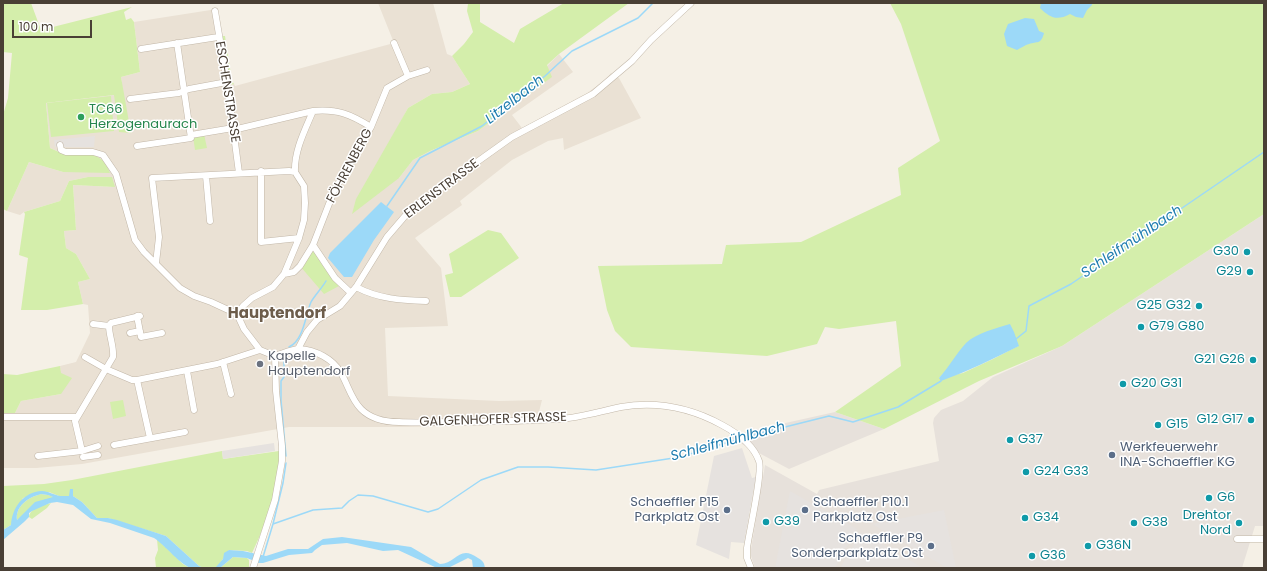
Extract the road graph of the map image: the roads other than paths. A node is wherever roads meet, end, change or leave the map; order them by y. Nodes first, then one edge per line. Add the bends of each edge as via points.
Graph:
1 (691, 3) edge
2 (215, 11) dead end
3 (218, 37) junction
4 (394, 43) dead end
5 (177, 44) junction
6 (141, 49) dead end
7 (427, 70) dead end
8 (408, 76) junction
9 (226, 82) junction
10 (185, 91) junction
11 (130, 100) dead end
12 (313, 111) junction
13 (371, 127) junction
14 (233, 129) junction
15 (191, 135) junction
16 (60, 145) dead end
17 (137, 146) dead end
18 (261, 171) junction
19 (295, 172) junction
20 (239, 173) junction
21 (206, 176) junction
22 (210, 221) dead end
23 (299, 238) junction
24 (313, 245) junction
25 (156, 263) junction
26 (284, 274) junction
27 (356, 287) junction
28 (351, 294) junction
29 (426, 301) dead end
30 (236, 314) junction
31 (93, 324) dead end
32 (109, 326) junction
33 (140, 331) junction
34 (130, 333) dead end
35 (162, 333) dead end
36 (298, 349) junction
37 (260, 350) junction
38 (275, 356) junction
39 (85, 357) dead end
40 (223, 362) junction
41 (106, 369) junction
42 (188, 371) junction
43 (137, 380) junction
44 (231, 394) dead end
45 (194, 410) dead end
46 (3, 416) edge
47 (76, 418) junction
48 (185, 432) dead end
49 (150, 438) junction
50 (114, 445) dead end
51 (98, 446) dead end
52 (82, 454) junction
53 (98, 455) dead end
54 (38, 456) dead end
55 (1237, 539) dead end
56 (1264, 539) edge
57 (254, 567) edge
58 (751, 568) edge

1 - 27 street, ERLENSTRASSE via 632,61 592,94 512,137 411,209 387,237
2 - 3 street, ESCHENSTRASSE
3 - 5 street
3 - 9 street, ESCHENSTRASSE
4 - 8 street
5 - 6 street
5 - 10 street
7 - 8 street, FÖHRENBERG
8 - 13 street, FÖHRENBERG via 387,88
9 - 10 street via 189,88
9 - 14 street, ESCHENSTRASSE
10 - 11 street
10 - 15 street
12 - 13 street via 329,110 353,116
12 - 14 street
12 - 19 street via 294,162
13 - 24 street, FÖHRENBERG via 334,191
14 - 15 street
14 - 20 street, ESCHENSTRASSE
15 - 17 street via 191,138
16 - 25 street via 61,150 66,152 93,152 103,155 116,174 135,240
18 - 19 street
18 - 20 street
18 - 23 street via 261,242
19 - 23 street via 304,186 304,220
20 - 21 street
21 - 22 street
21 - 25 street via 152,178 159,237
23 - 26 street
24 - 26 street, FÖHRENBERG via 294,272
24 - 28 street via 335,278
25 - 30 street via 180,288
26 - 30 street via 273,287 252,298
27 - 28 street, ERLENSTRASSE
27 - 29 street via 381,297
28 - 36 street, ERLENSTRASSE via 340,306 317,320
30 - 37 street
31 - 32 street
32 - 33 street via 111,323 139,316
32 - 41 street via 113,357
33 - 34 street
33 - 35 street via 141,337
36 - 38 street
36 - 58 street, GALGENHOFER STRASSE via 314,352 336,364 360,408 383,421 549,420 641,405 691,411 714,420 745,441 760,462 746,558
37 - 38 street
37 - 40 street
38 - 57 street via 282,460 275,500
39 - 41 street
40 - 42 street
40 - 44 street
41 - 43 street
41 - 47 street
42 - 43 street
42 - 45 street
43 - 49 street
46 - 47 street
47 - 52 street
48 - 49 street
49 - 50 street
51 - 52 street
52 - 53 street
52 - 54 street
55 - 56 street

